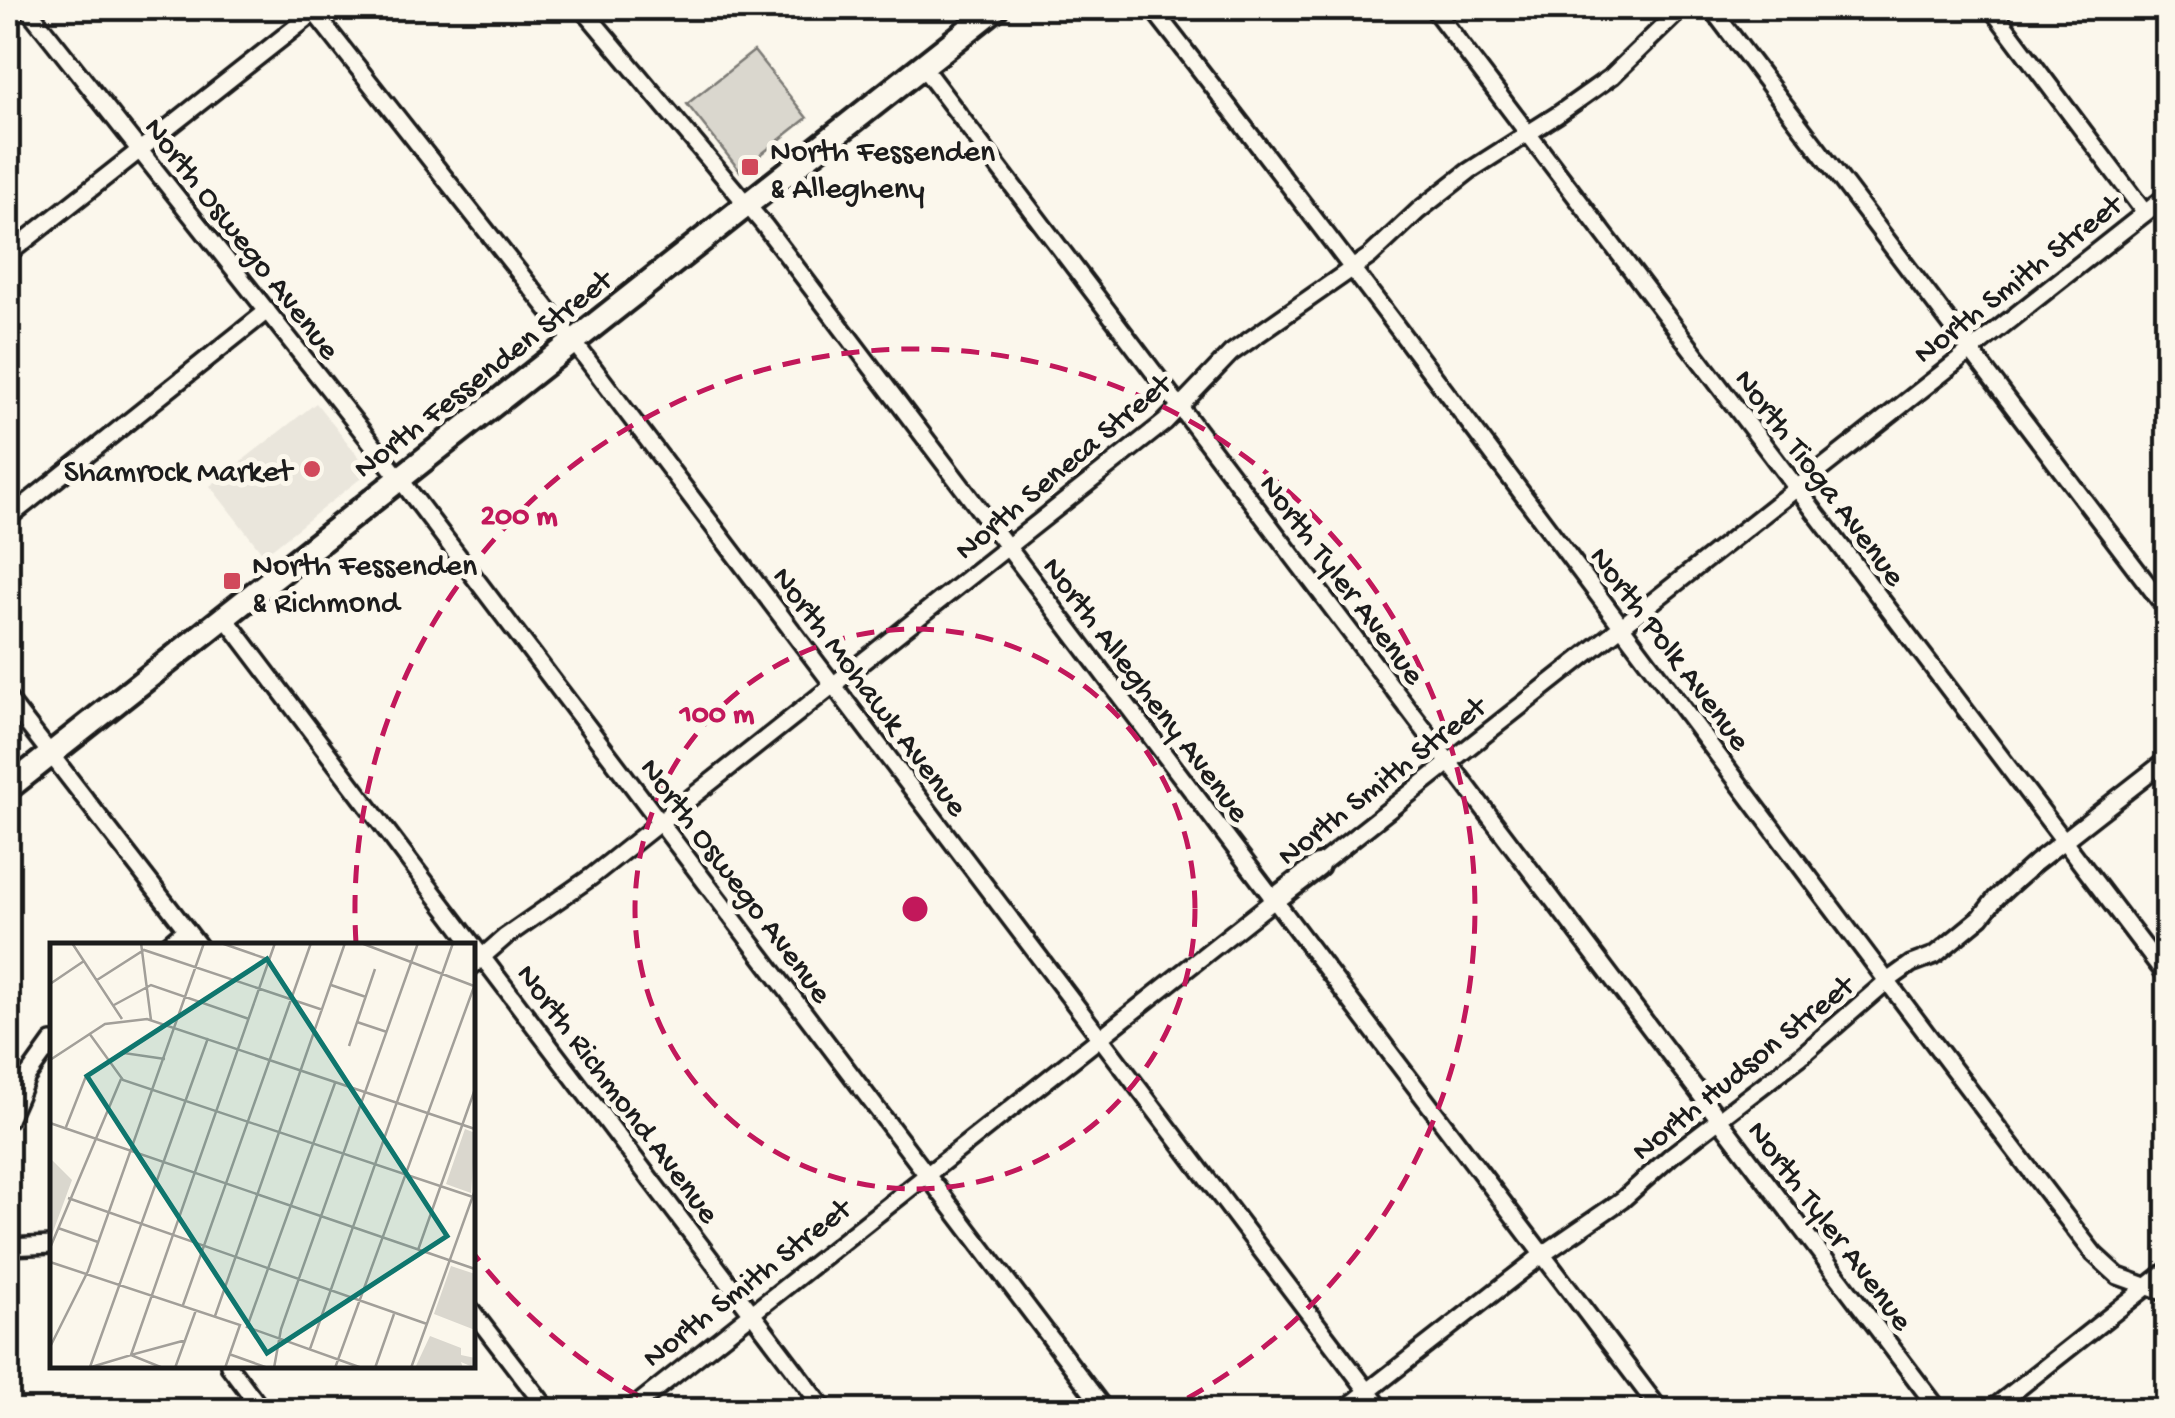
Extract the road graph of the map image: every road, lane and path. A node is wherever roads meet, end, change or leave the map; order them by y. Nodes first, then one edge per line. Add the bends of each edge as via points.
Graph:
1 (27, 8) edge
2 (582, 8) edge
3 (996, 8) edge
4 (1152, 8) edge
5 (1433, 8) edge
6 (1682, 8) edge
7 (1711, 8) edge
8 (1991, 8) edge
9 (315, 9) edge
10 (922, 66) junction
11 (1528, 134) junction
12 (140, 150) junction
13 (2168, 195) edge
14 (746, 204) junction
15 (2145, 213) junction
16 (8, 254) edge
17 (1353, 268) junction
18 (268, 312) junction
19 (573, 341) junction
20 (1971, 350) junction
21 (1180, 406) junction
22 (400, 478) junction
23 (1797, 488) junction
24 (8, 518) edge
25 (1008, 548) junction
26 (2168, 611) edge
27 (224, 616) junction
28 (1622, 625) junction
29 (833, 685) junction
30 (8, 699) edge
31 (51, 753) junction
32 (2168, 759) edge
33 (1448, 762) junction
34 (8, 788) edge
35 (660, 822) junction
36 (2064, 841) junction
37 (1318, 866) joint
38 (1274, 900) junction
39 (186, 929) junction
40 (170, 943) edge
41 (196, 943) edge
42 (465, 943) edge
43 (478, 961) edge
44 (2168, 978) edge
45 (1886, 982) junction
46 (1100, 1038) junction
47 (50, 1045) edge
48 (1718, 1118) junction
49 (8, 1120) edge
50 (928, 1175) junction
51 (50, 1245) edge
52 (8, 1247) edge
53 (1542, 1256) junction
54 (2168, 1270) edge
55 (2146, 1288) junction
56 (2168, 1294) edge
57 (753, 1313) junction
58 (475, 1315) edge
59 (230, 1368) edge
60 (1368, 1392) junction
61 (262, 1410) edge
62 (548, 1410) edge
63 (630, 1410) edge
64 (826, 1410) edge
65 (1105, 1410) edge
66 (1344, 1410) edge
67 (1382, 1410) edge
68 (1660, 1410) edge
69 (1939, 1410) edge
70 (1990, 1410) edge

1 - 12 street, North Oswego Avenue
2 - 14 street, North Allegheny Avenue
3 - 10 main road, North Fessenden Street
4 - 17 street, North Polk Avenue
5 - 11 street, North Tioga Avenue
6 - 11 street, North Seneca Street via 1612,76
7 - 20 street
8 - 15 street
9 - 12 street
9 - 19 street, North Mohawk Avenue
10 - 14 main road, North Fessenden Street
10 - 21 street, North Tyler Avenue
11 - 17 street, North Seneca Street via 1468,171
11 - 23 street, North Tioga Avenue
12 - 16 street
12 - 18 street, North Oswego Avenue
13 - 15 street, North Smith Street
14 - 19 main road, North Fessenden Street
14 - 25 street, North Allegheny Avenue
15 - 20 street, North Smith Street
17 - 21 street, North Seneca Street via 1231,354
17 - 28 street, North Polk Avenue
18 - 22 street, North Oswego Avenue
18 - 24 street
19 - 22 main road, North Fessenden Street
19 - 29 street, North Mohawk Avenue
20 - 23 street, North Smith Street
20 - 26 street
21 - 25 street, North Seneca Street
21 - 33 street, North Tyler Avenue
22 - 27 main road, North Fessenden Street
22 - 35 street, North Oswego Avenue
23 - 28 street, North Smith Street
23 - 36 street, North Tioga Avenue
25 - 29 street, North Seneca Street
25 - 38 street, North Allegheny Avenue
27 - 31 main road, North Fessenden Street
27 - 42 street, North Richmond Avenue
28 - 33 street, North Smith Street
28 - 45 street, North Polk Avenue
29 - 35 street, North Seneca Street
29 - 46 street, North Mohawk Avenue
30 - 31 street
31 - 34 main road, North Fessenden Street
31 - 39 street
32 - 36 street, North Hudson Street
33 - 37 street, North Smith Street
33 - 48 street, North Tyler Avenue
35 - 43 street, North Seneca Street
35 - 50 street, North Oswego Avenue
36 - 44 street, North Tioga Avenue
36 - 45 street, North Hudson Street via 1934,955
37 - 38 street, North Smith Street
38 - 46 street, North Smith Street
38 - 53 street, North Allegheny Avenue
39 - 40 street
39 - 41 street
43 - 57 street, North Richmond Avenue
45 - 48 street, North Hudson Street
45 - 55 street, North Polk Avenue via 2094,1254 2118,1276
46 - 50 street, North Smith Street
46 - 60 street, North Mohawk Avenue
47 - 49 street
48 - 53 street, North Hudson Street via 1622,1200
48 - 69 street, North Tyler Avenue
50 - 57 street, North Smith Street
50 - 65 street, North Oswego Avenue
51 - 52 street
53 - 60 street, North Hudson Street
53 - 68 street, North Allegheny Avenue
54 - 55 street
55 - 56 street, North Polk Avenue
55 - 70 street
57 - 63 street, North Smith Street
57 - 64 street, North Richmond Avenue
58 - 62 street
59 - 61 street
60 - 66 street, North Hudson Street
60 - 67 street, North Mohawk Avenue

